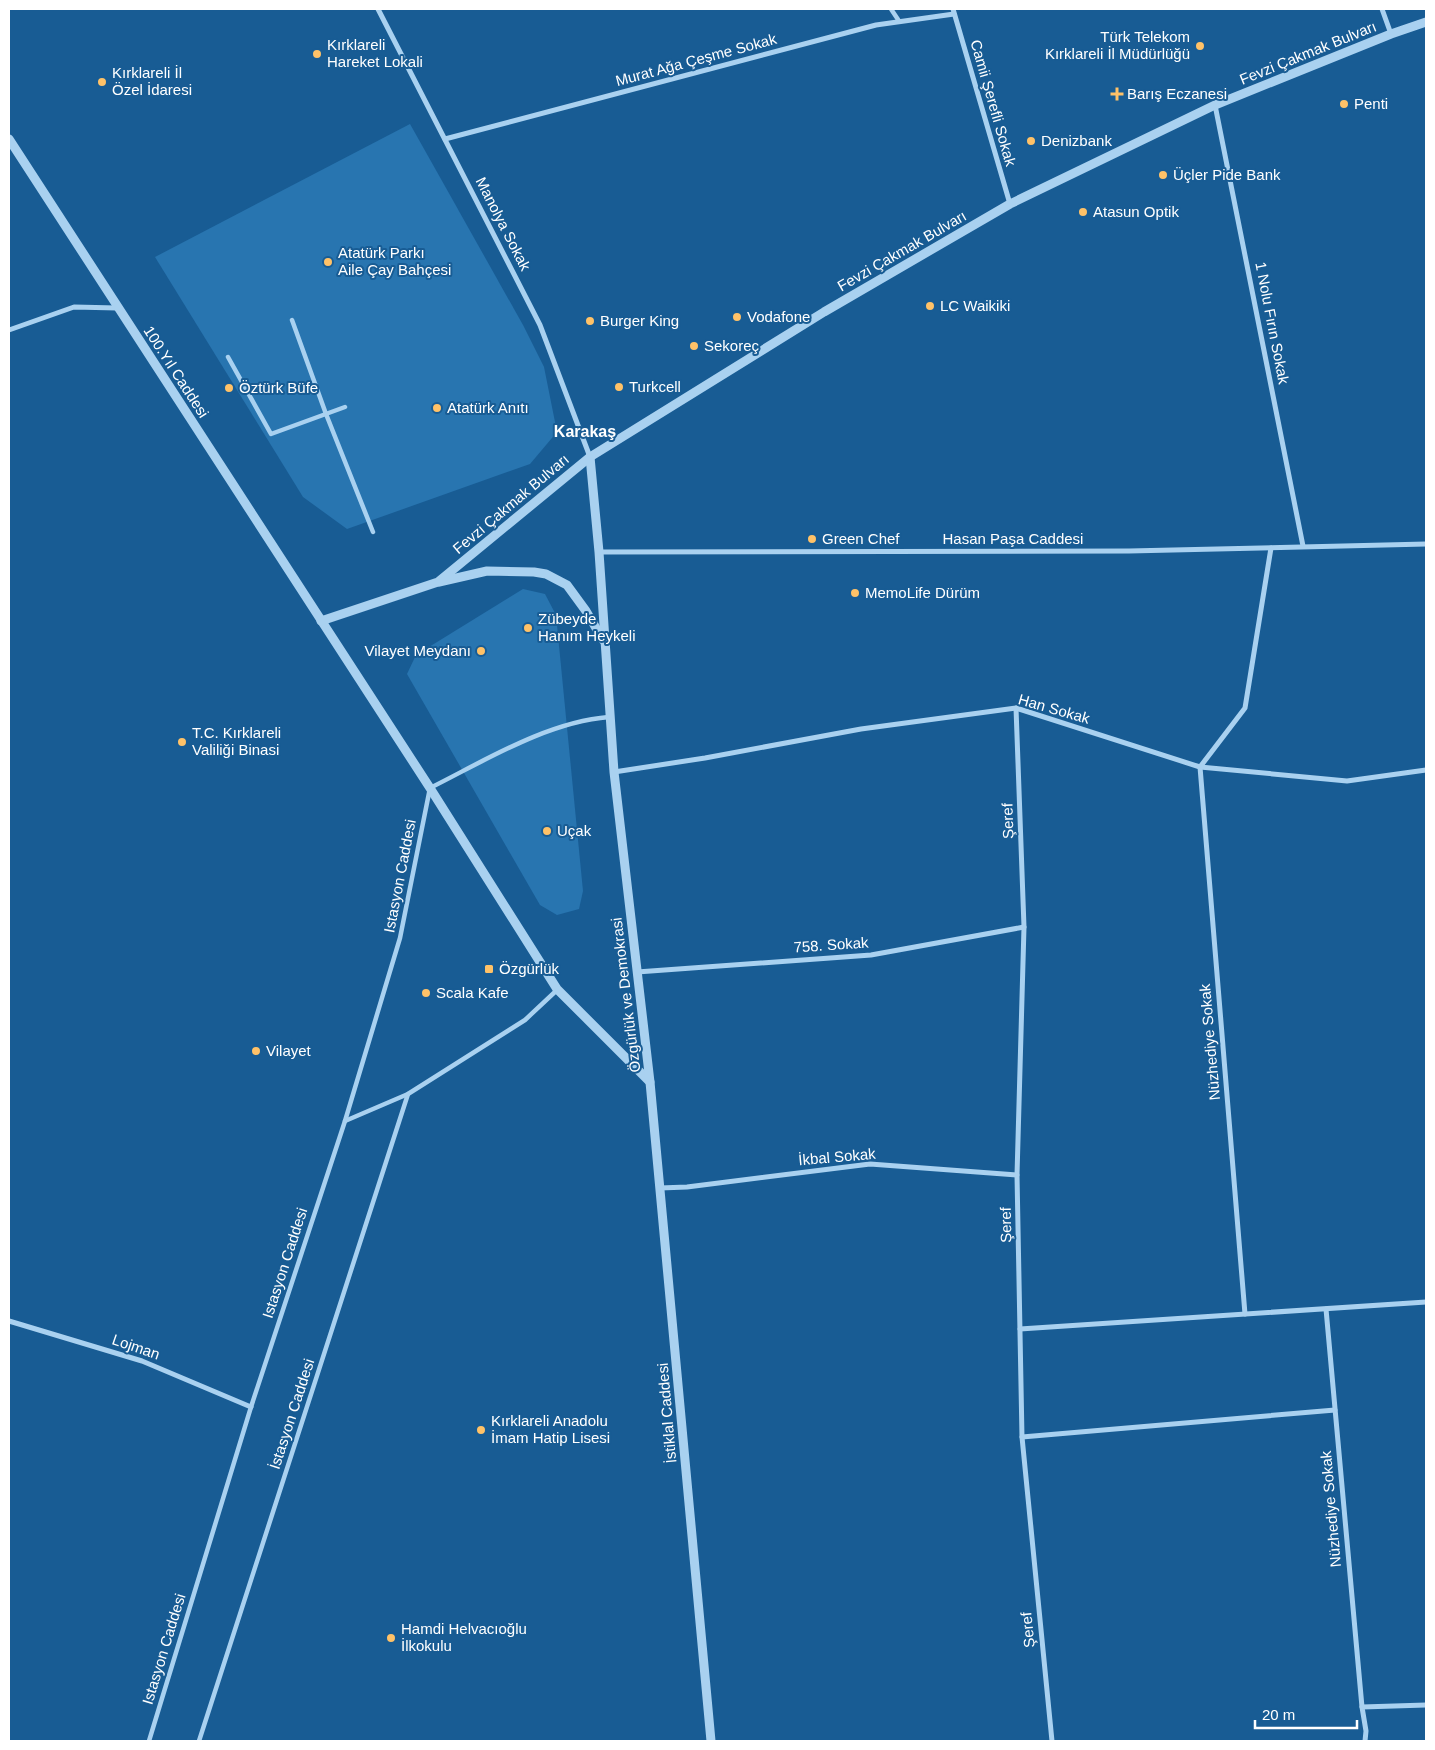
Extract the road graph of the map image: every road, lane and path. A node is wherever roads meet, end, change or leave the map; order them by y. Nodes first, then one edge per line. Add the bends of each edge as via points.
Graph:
1 (378, 9) edge
2 (891, 9) edge
3 (1382, 9) edge
4 (954, 12) edge
5 (899, 21) junction
6 (1426, 22) edge
7 (1391, 34) junction
8 (1215, 106) junction
9 (9, 139) edge
10 (445, 139) junction
11 (1010, 204) junction
12 (117, 308) junction
13 (292, 320) dead end
14 (9, 330) edge
15 (228, 357) dead end
16 (345, 407) dead end
17 (326, 414) junction
18 (590, 457) junction
19 (373, 532) dead end
20 (1426, 544) edge
21 (1303, 546) junction
22 (1271, 548) junction
23 (599, 552) junction
24 (438, 582) junction
25 (321, 621) junction
26 (605, 642) junction
27 (1016, 708) junction
28 (610, 717) junction
29 (1200, 767) junction
30 (1426, 770) edge
31 (614, 772) junction
32 (430, 788) junction
33 (1024, 927) junction
34 (637, 972) junction
35 (557, 989) junction
36 (650, 1082) junction
37 (408, 1094) junction
38 (345, 1121) junction
39 (1017, 1175) junction
40 (660, 1188) junction
41 (1426, 1302) edge
42 (1326, 1309) junction
43 (1245, 1314) junction
44 (9, 1321) edge
45 (1020, 1329) junction
46 (251, 1407) junction
47 (1335, 1410) junction
48 (1022, 1437) junction
49 (1426, 1705) edge
50 (1362, 1707) junction
51 (149, 1741) edge
52 (199, 1741) edge
53 (711, 1741) edge
54 (1052, 1741) edge
55 (1365, 1741) edge

1 - 10 street, Manolya Sokak
2 - 5 street
3 - 7 street
4 - 5 street, Murat Ağa Çeşme Sokak
4 - 11 street, Camii Şerefli Sokak
5 - 10 street, Murat Ağa Çeşme Sokak
6 - 7 street, Fevzi Çakmak Bulvarı
7 - 8 street, Fevzi Çakmak Bulvarı
8 - 11 street, Fevzi Çakmak Bulvarı
8 - 21 street, 1 Nolu Fırın Sokak
9 - 12 street, 100.Yıl Caddesi
10 - 18 street, Manolya Sokak via 540,325
11 - 18 street, Fevzi Çakmak Bulvarı via 824,312
12 - 14 street via 74,307
12 - 25 street, 100.Yıl Caddesi
13 - 17 street
15 - 17 street via 272,434
16 - 17 street
17 - 19 street
18 - 23 street, Özgürlük ve Demokrasi
18 - 24 street, Fevzi Çakmak Bulvarı
20 - 21 street, Hasan Paşa Caddesi
21 - 22 street, Hasan Paşa Caddesi
22 - 23 street, Hasan Paşa Caddesi
22 - 29 street via 1245,708
23 - 26 street, Özgürlük ve Demokrasi
24 - 25 street, Fevzi Çakmak Bulvarı
24 - 26 street, Fevzi Çakmak Bulvarı via 487,571 546,574 567,585
25 - 32 street, Özgürlük ve Demokrasi
26 - 28 street, Özgürlük ve Demokrasi
27 - 29 street, Han Sokak
27 - 31 street, Han Sokak via 861,729
27 - 33 street, Şeref
28 - 31 street, Özgürlük ve Demokrasi
28 - 32 street via 538,734
29 - 30 street, Han Sokak via 1347,781
29 - 43 street, Nüzhediye Sokak
31 - 34 street, Özgürlük ve Demokrasi
32 - 35 street, Özgürlük ve Demokrasi
32 - 38 street, Istasyon Caddesi via 400,938
33 - 34 street, 758. Sokak via 870,956
33 - 39 street, Şeref
34 - 36 street, Özgürlük ve Demokrasi
35 - 36 street, Özgürlük ve Demokrasi
35 - 37 street via 524,1020
36 - 40 street, İstiklal Caddesi
37 - 38 street
37 - 52 street, İstasyon Caddesi
38 - 46 street, Istasyon Caddesi
39 - 40 street, İkbal Sokak via 870,1164
39 - 45 street, Şeref
40 - 53 street, İstiklal Caddesi
41 - 42 street
42 - 43 street
42 - 47 street, Nüzhediye Sokak
43 - 45 street
44 - 46 street, Lojman via 142,1361
45 - 48 street, Şeref
46 - 51 street, Istasyon Caddesi
47 - 48 street
47 - 50 street, Nüzhediye Sokak
48 - 54 street, Şeref
49 - 50 street
50 - 55 street, Nüzhediye Sokak

